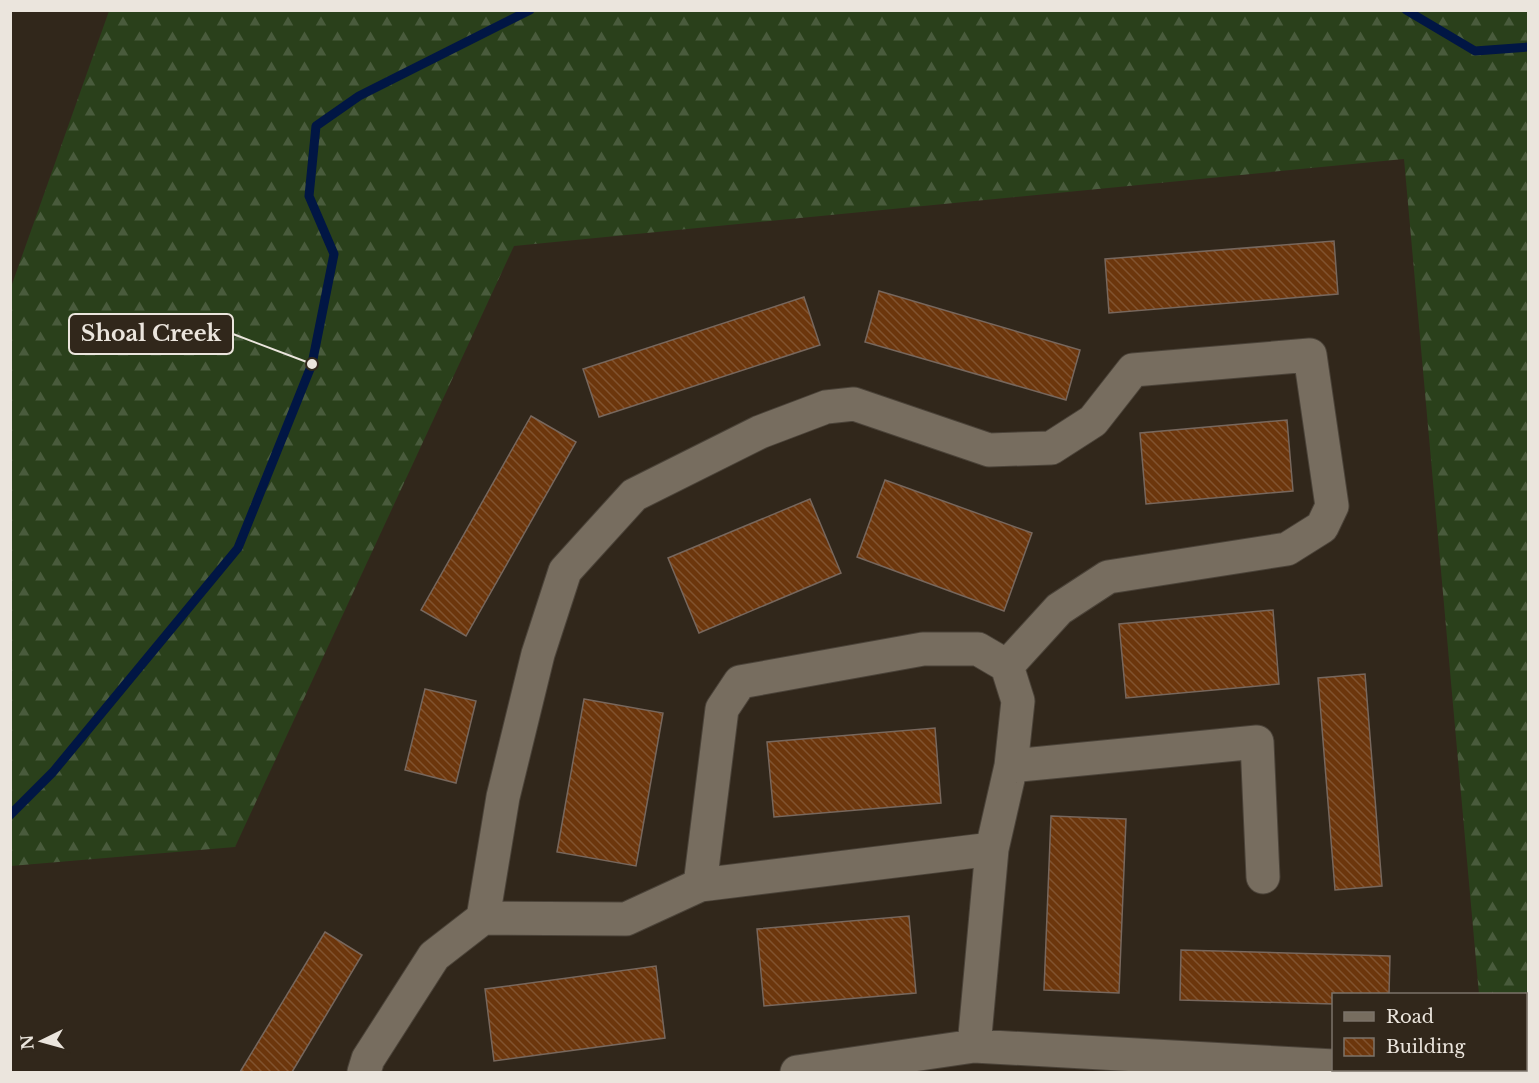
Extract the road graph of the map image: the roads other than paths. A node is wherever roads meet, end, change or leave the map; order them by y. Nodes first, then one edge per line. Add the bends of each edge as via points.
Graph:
1 (1007, 666) junction
2 (1011, 766) junction
3 (992, 849) junction
4 (1263, 877) dead end
5 (700, 885) junction
6 (483, 918) junction
7 (974, 1046) junction
8 (1332, 1066) edge
9 (364, 1072) edge
10 (797, 1072) edge

1 - 2 street via 1018,701
1 - 5 street via 978,649 923,649 740,682 722,709
1 - 6 street via 1059,609 1108,577 1287,549 1322,527 1332,506 1310,355 1133,370 1093,421 1051,448 989,450 854,404 826,407 760,432 634,495 565,571 538,654 503,797
2 - 3 street
2 - 4 street via 1257,742
3 - 5 street
3 - 7 street
5 - 6 street via 626,919
6 - 9 street via 434,956 368,1059
7 - 8 street
7 - 10 street

